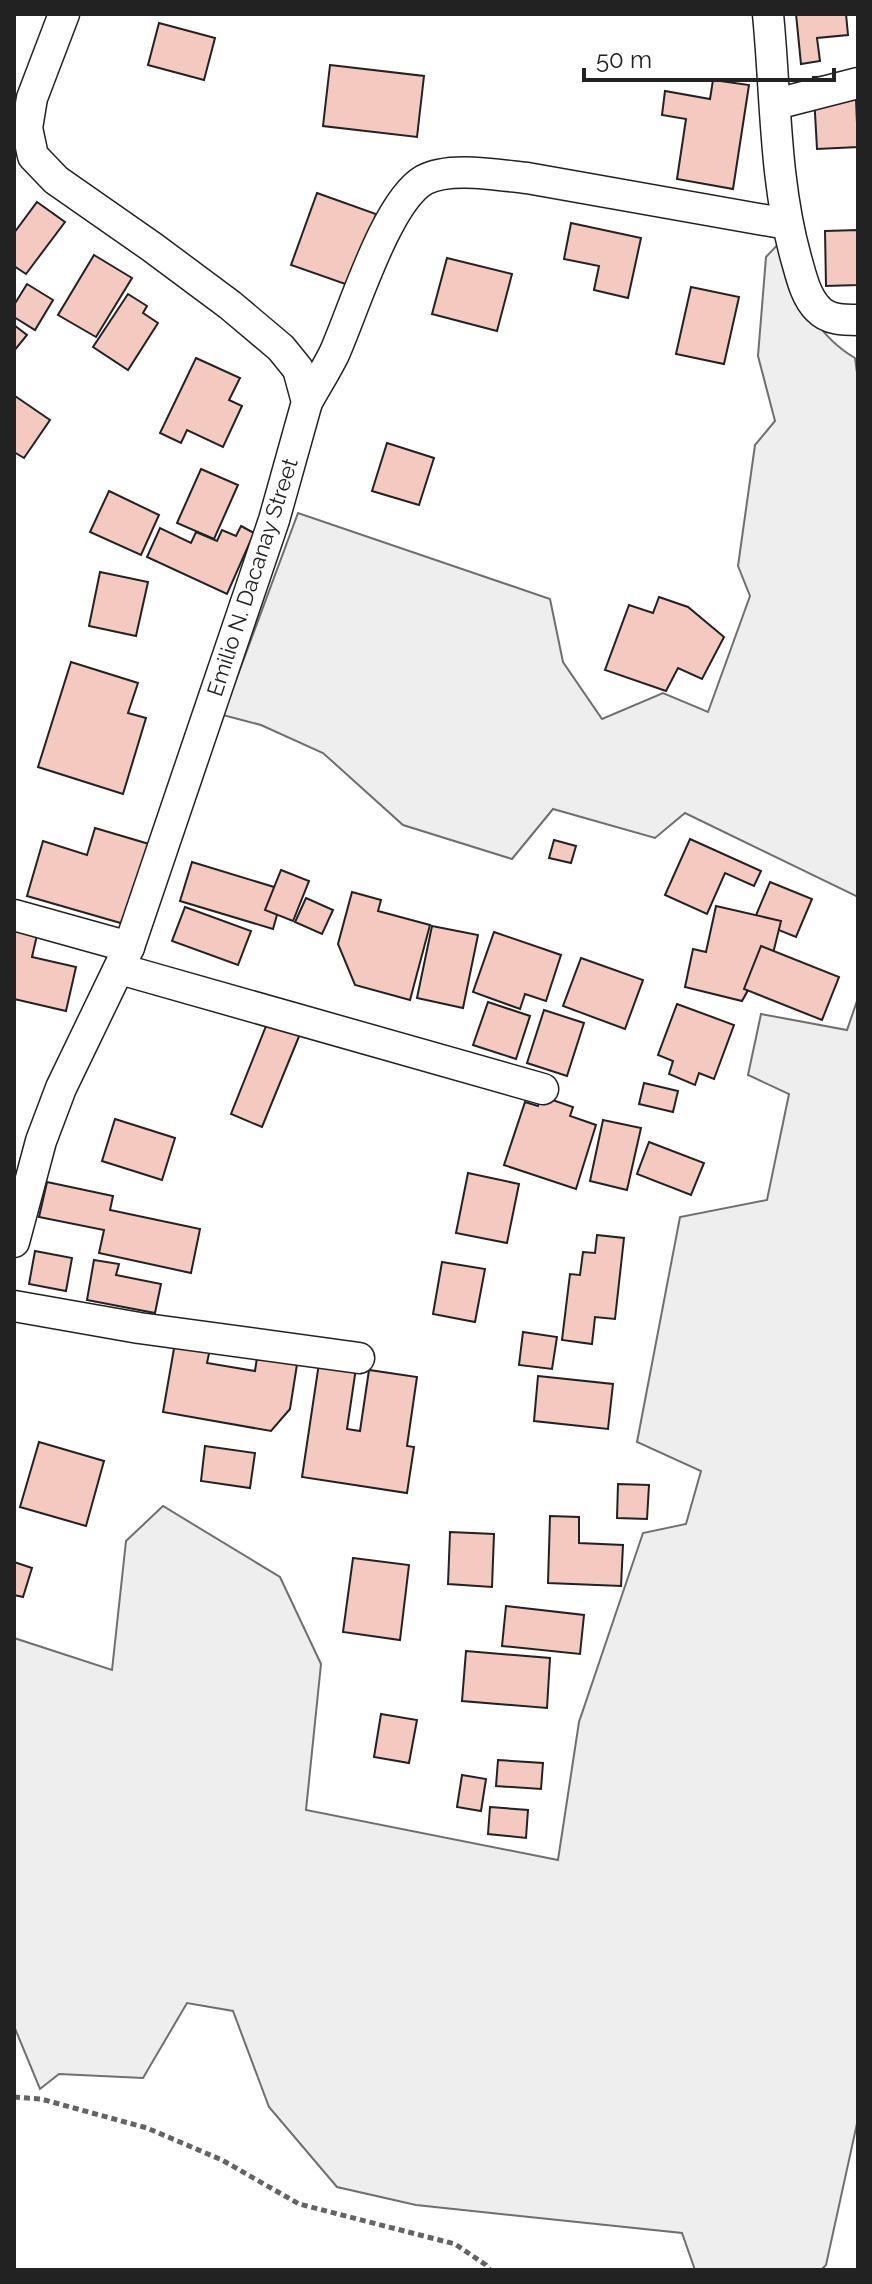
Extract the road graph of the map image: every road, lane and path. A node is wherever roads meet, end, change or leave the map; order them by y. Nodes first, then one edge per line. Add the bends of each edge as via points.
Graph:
1 (64, 14) edge
2 (768, 14) edge
3 (858, 83) edge
4 (776, 104) junction
5 (787, 224) junction
6 (858, 320) edge
7 (307, 402) junction
8 (14, 915) edge
9 (124, 958) junction
10 (543, 1089) dead end
11 (14, 1242) edge
12 (14, 1306) edge
13 (359, 1358) dead end
14 (14, 2097) edge
15 (490, 2270) edge

1 - 7 street via 32,98 27,128 33,156 56,180 281,348 298,369
2 - 4 street
3 - 4 street
4 - 5 street
5 - 6 street via 817,309 834,318
5 - 7 street, Emilio N. Dacanay Street via 527,178 443,174 424,180 394,214 333,356
7 - 9 street, Emilio N. Dacanay Street via 274,520
8 - 9 street
9 - 10 street
9 - 11 street, Emilio N. Dacanay Street via 61,1088
12 - 13 street
14 - 15 path via 41,2099 147,2128 222,2160 299,2204 455,2244

